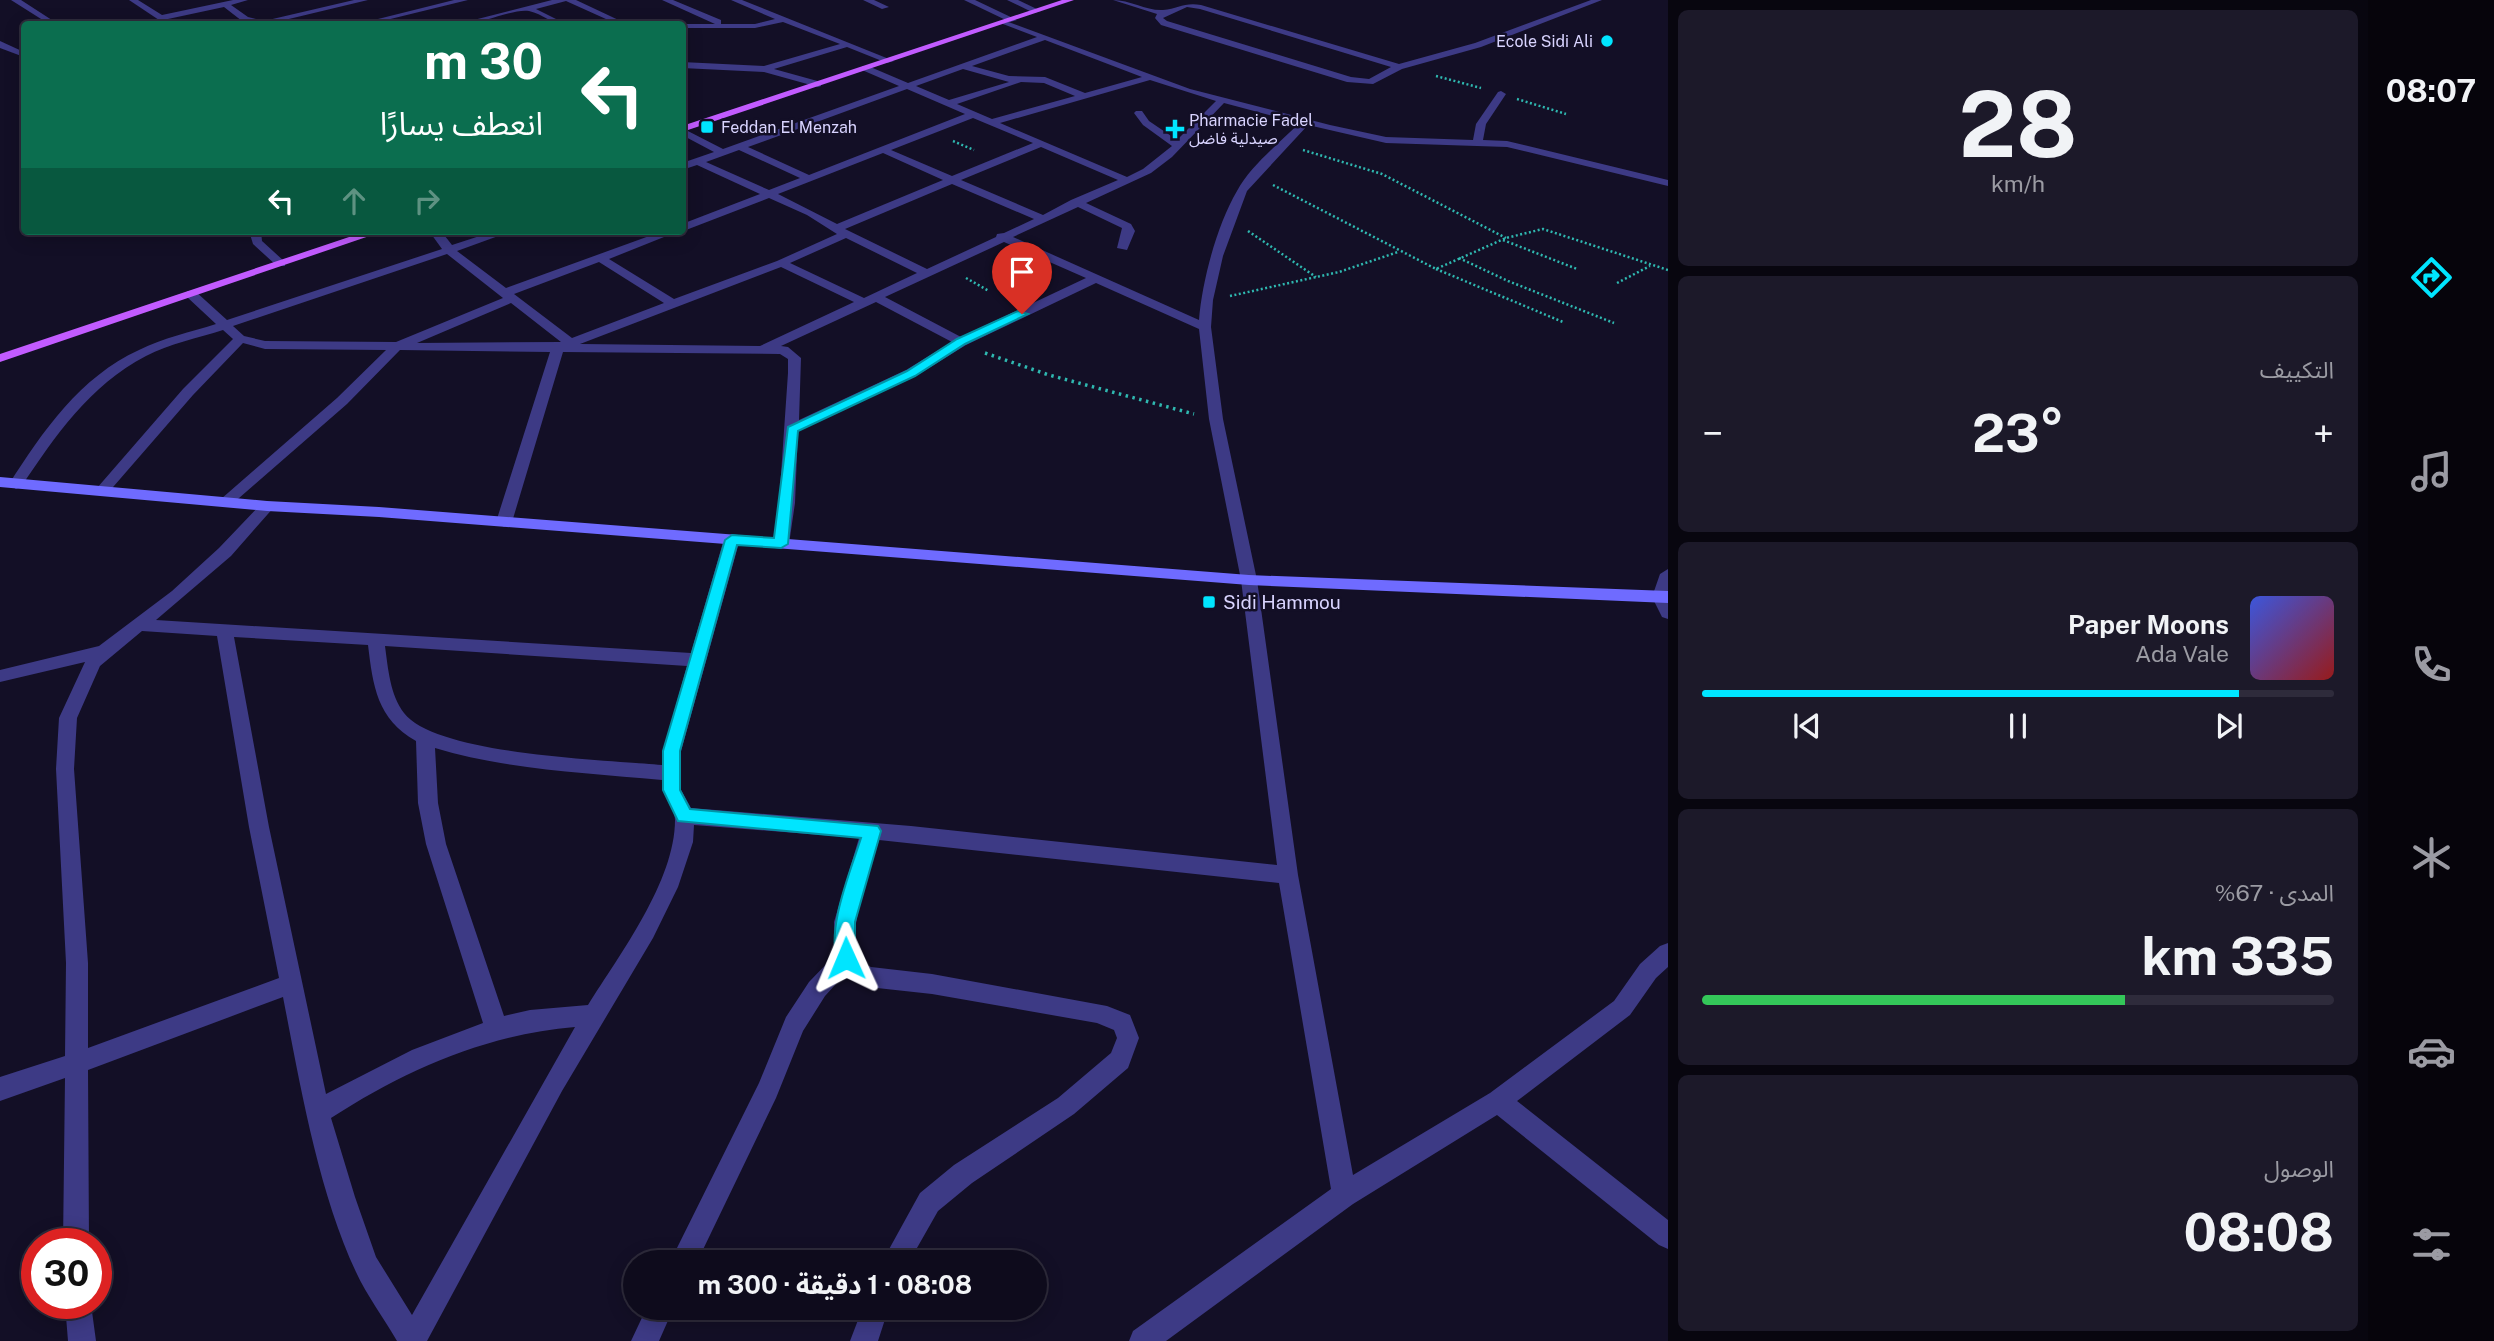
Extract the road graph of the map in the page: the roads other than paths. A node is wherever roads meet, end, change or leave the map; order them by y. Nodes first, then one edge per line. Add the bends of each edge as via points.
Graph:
1 (15, 0) edge
2 (147, 0) edge
3 (244, 0) edge
4 (364, 0) edge
5 (414, 0) edge
6 (464, 0) edge
7 (562, 0) edge
8 (569, 0) edge
9 (666, 0) edge
10 (735, 0) edge
11 (867, 0) edge
12 (968, 0) edge
13 (1011, 0) edge
14 (1070, 0) edge
15 (1117, 0) edge
16 (1598, 0) edge
17 (135, 1) edge
18 (225, 4) junction
19 (885, 7) dead end
20 (429, 8) junction
21 (529, 8) junction
22 (1037, 11) junction
23 (1162, 13) junction
24 (439, 14) dead end
25 (160, 18) junction
26 (449, 19) dead end
27 (785, 19) junction
28 (49, 21) edge
29 (165, 21) edge
30 (254, 21) edge
31 (273, 21) edge
32 (375, 21) edge
33 (453, 21) edge
34 (473, 21) edge
35 (556, 21) edge
36 (616, 21) edge
37 (1010, 21) junction
38 (686, 26) edge
39 (727, 26) junction
40 (1045, 37) junction
41 (1311, 41) junction
42 (0, 44) edge
43 (849, 44) junction
44 (1299, 46) dead end
45 (1286, 51) dead end
46 (21, 54) edge
47 (1274, 56) junction
48 (890, 61) junction
49 (686, 65) edge
50 (964, 67) junction
51 (1399, 67) junction
52 (865, 68) junction
53 (764, 69) junction
54 (1148, 78) junction
55 (1021, 80) junction
56 (818, 85) junction
57 (910, 87) junction
58 (1502, 94) dead end
59 (1084, 96) junction
60 (1222, 100) junction
61 (947, 104) junction
62 (1139, 113) dead end
63 (971, 115) junction
64 (1306, 122) junction
65 (988, 123) junction
66 (686, 129) edge
67 (686, 132) edge
68 (1478, 142) junction
69 (1040, 144) junction
70 (1177, 145) junction
71 (741, 147) junction
72 (884, 150) junction
73 (723, 153) junction
74 (698, 162) junction
75 (686, 166) edge
76 (810, 179) junction
77 (952, 180) junction
78 (1126, 180) junction
79 (1668, 183) edge
80 (770, 195) junction
81 (1075, 202) junction
82 (1041, 218) junction
83 (686, 226) edge
84 (841, 231) junction
85 (256, 235) edge
86 (366, 235) edge
87 (438, 235) edge
88 (495, 235) edge
89 (662, 235) edge
90 (1001, 236) junction
91 (1123, 248) dead end
92 (450, 251) junction
93 (600, 258) junction
94 (781, 263) junction
95 (281, 264) junction
96 (926, 273) junction
97 (1094, 279) junction
98 (191, 294) junction
99 (508, 296) junction
100 (874, 296) junction
101 (861, 301) junction
102 (673, 304) junction
103 (223, 325) junction
104 (1205, 327) junction
105 (240, 339) junction
106 (961, 342) junction
107 (564, 345) junction
108 (396, 347) junction
109 (764, 349) junction
110 (18, 353) junction
111 (0, 358) edge
112 (0, 365) edge
113 (792, 429) junction
114 (8, 483) edge
115 (102, 491) junction
116 (226, 502) junction
117 (267, 506) junction
118 (504, 522) junction
119 (732, 540) junction
120 (781, 544) junction
121 (1668, 574) edge
122 (1249, 580) junction
123 (1664, 597) edge
124 (1668, 612) edge
125 (142, 625) junction
126 (224, 629) junction
127 (375, 638) junction
128 (104, 651) junction
129 (697, 660) junction
130 (0, 676) edge
131 (425, 739) junction
132 (670, 773) junction
133 (685, 816) junction
134 (872, 831) junction
135 (1288, 875) junction
136 (1668, 953) edge
137 (846, 958) junction
138 (292, 983) junction
139 (594, 1015) junction
140 (497, 1030) junction
141 (77, 1063) junction
142 (0, 1089) edge
143 (1498, 1101) junction
144 (318, 1113) junction
145 (1344, 1195) junction
146 (76, 1228) edge
147 (1668, 1236) edge
148 (689, 1250) edge
149 (902, 1250) edge
150 (80, 1319) edge
151 (655, 1320) edge
152 (871, 1320) edge
153 (82, 1341) edge
154 (412, 1341) edge
155 (645, 1341) edge
156 (864, 1341) edge
157 (1143, 1341) edge

1 - 28 street
2 - 17 street
3 - 18 street
4 - 31 street
5 - 20 street
6 - 20 street
7 - 21 street
8 - 36 street
9 - 39 street
10 - 27 street
11 - 19 street
12 - 37 street
13 - 22 street
14 - 22 main road
15 - 23 street
16 - 51 street via 1478,45
17 - 25 street
18 - 25 street
18 - 30 street
20 - 24 street
20 - 32 street
21 - 34 street
21 - 35 street
22 - 37 main road
23 - 41 street via 1187,5 1201,7
23 - 47 street via 1159,18 1164,23
25 - 29 street
26 - 33 street
27 - 39 street
27 - 43 street
37 - 40 street
37 - 48 main road
38 - 39 street
40 - 50 street
40 - 54 street
41 - 44 street
41 - 51 street
42 - 46 street
43 - 48 street
43 - 53 street
45 - 47 street
47 - 51 street via 1361,82
48 - 52 main road
49 - 53 street
50 - 55 street
50 - 57 street
52 - 56 main road
52 - 57 street
53 - 56 street
54 - 59 street
54 - 60 street
55 - 59 street via 1045,80
55 - 61 street
56 - 66 main road
57 - 61 street
57 - 71 street
58 - 68 street via 1481,124
59 - 65 street
60 - 64 street
60 - 70 street
61 - 63 street
62 - 70 street
63 - 65 street
63 - 72 street
64 - 68 street via 1386,140
64 - 104 street via 1242,191 1217,256
65 - 69 street
67 - 73 street
68 - 79 street via 1543,151
69 - 77 street
69 - 78 street
70 - 78 street via 1147,171
71 - 73 street
71 - 76 street
72 - 76 street
72 - 77 street
73 - 74 street
74 - 75 street
74 - 80 street
76 - 80 street
77 - 82 street
77 - 84 street
78 - 81 street
80 - 83 street
80 - 84 street
81 - 82 street
81 - 91 street via 1127,226
82 - 90 street
84 - 94 street
84 - 96 street
85 - 95 street via 257,242
86 - 95 main road
87 - 92 street
88 - 92 street
89 - 93 street
90 - 96 street
90 - 97 street
92 - 99 street
92 - 103 street
93 - 99 street
93 - 102 street
94 - 101 street
94 - 102 street
95 - 98 main road
96 - 100 street
97 - 104 street
97 - 106 street
98 - 103 street
98 - 110 main road
99 - 107 street
99 - 108 street
100 - 101 street
100 - 106 street
101 - 109 street
102 - 107 street
103 - 105 street
103 - 114 street via 144,352 101,378 66,410
104 - 122 street via 1216,419
105 - 108 street via 289,347
105 - 115 street
106 - 113 street via 911,373
107 - 108 street
107 - 109 street
107 - 118 street
108 - 116 street via 342,401
109 - 113 street via 783,350 794,358
110 - 111 main road
110 - 112 main road
113 - 120 street
114 - 115 main road
115 - 116 main road
116 - 117 main road
117 - 118 main road
117 - 125 street via 225,552
118 - 119 main road
119 - 120 main road
119 - 129 street
120 - 122 main road
121 - 123 street
122 - 123 main road
122 - 135 street
123 - 124 street
125 - 126 street
125 - 128 street
126 - 127 street
126 - 138 street
127 - 129 street
127 - 131 street via 388,699 406,727
128 - 130 street
128 - 141 street via 93,663 68,718 65,769
129 - 132 street
131 - 132 street via 526,758
131 - 140 street via 428,803 436,845
132 - 133 street via 671,790
133 - 134 street
133 - 139 street via 683,842 668,887
134 - 135 street
134 - 137 street via 845,922
135 - 145 street
136 - 143 street via 1648,971 1622,1008
137 - 148 street via 817,989 794,1025 768,1090
137 - 149 street via 868,977 1099,1013 1113,1017 1127,1031 1120,1060 1066,1106 929,1202
138 - 141 street
138 - 144 street
139 - 140 street via 530,1021
139 - 154 street
140 - 144 street via 348,1092
141 - 142 street
141 - 146 street
143 - 145 street
143 - 147 street
144 - 154 street via 366,1264
145 - 157 street
150 - 153 street
151 - 155 street
152 - 156 street

